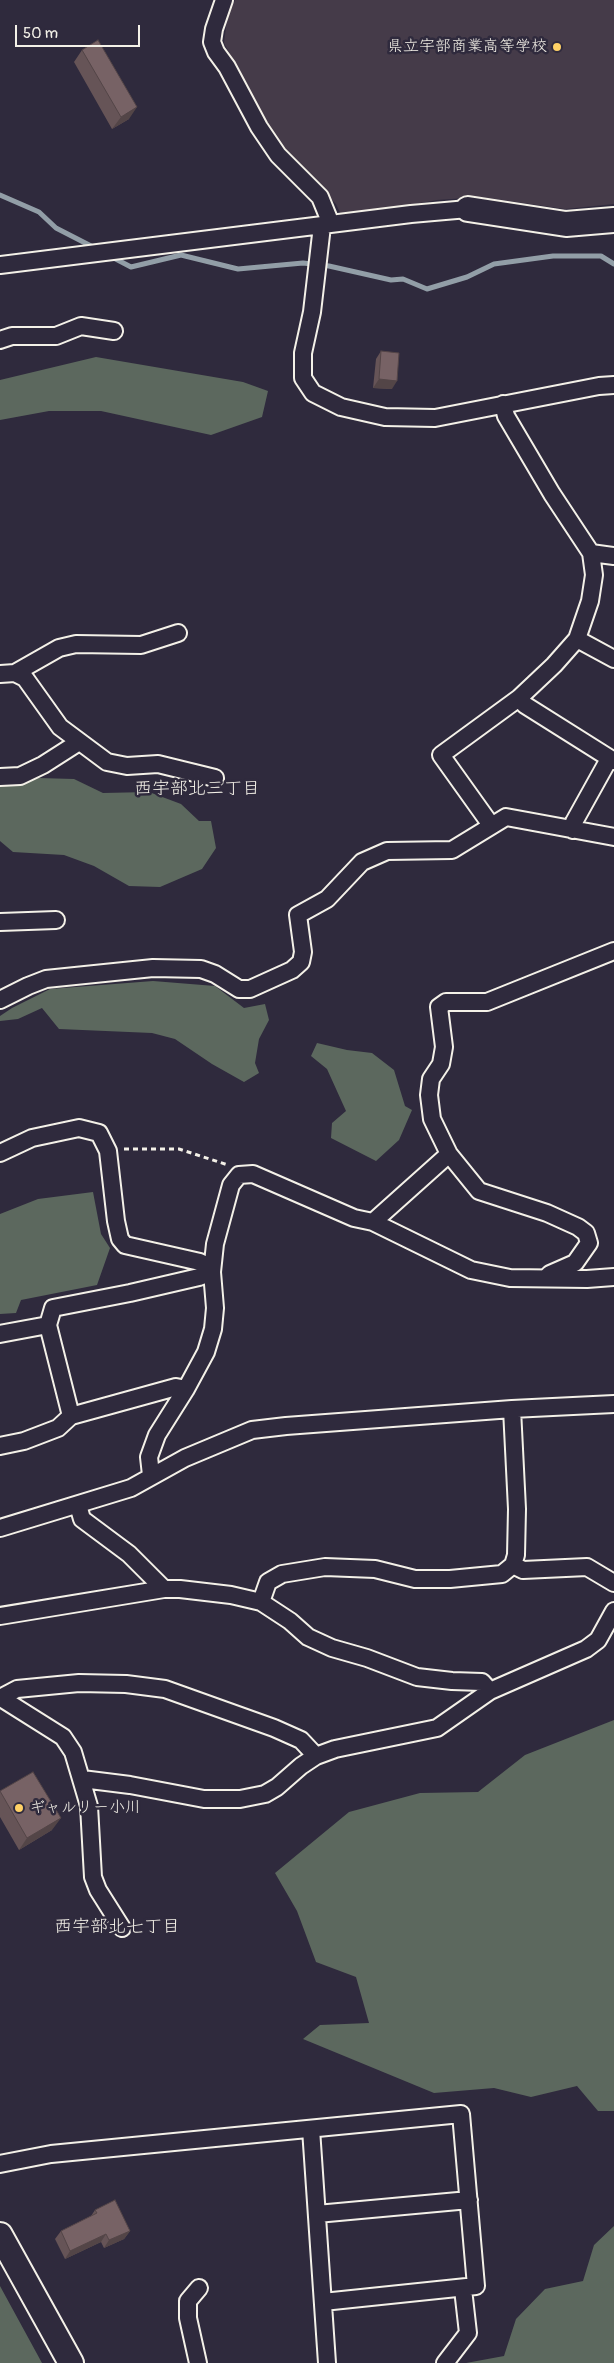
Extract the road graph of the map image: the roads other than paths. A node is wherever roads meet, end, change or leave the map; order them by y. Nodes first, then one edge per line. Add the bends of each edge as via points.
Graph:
1 (224, 0) edge
2 (468, 209) joint
3 (614, 220) edge
4 (327, 225) junction
5 (0, 266) edge
6 (114, 331) dead end
7 (0, 340) edge
8 (614, 385) edge
9 (502, 404) junction
10 (591, 553) junction
11 (614, 556) edge
12 (178, 633) dead end
13 (577, 638) junction
14 (614, 658) edge
15 (7, 674) edge
16 (519, 698) junction
17 (79, 742) junction
18 (612, 760) edge
19 (0, 777) edge
20 (215, 778) dead end
21 (491, 825) junction
22 (573, 830) junction
23 (614, 837) edge
24 (56, 920) dead end
25 (0, 922) edge
26 (614, 951) edge
27 (0, 1000) edge
28 (0, 1153) edge
29 (448, 1154) junction
30 (373, 1222) junction
31 (212, 1272) junction
32 (614, 1277) edge
33 (545, 1279) junction
34 (48, 1324) junction
35 (0, 1334) edge
36 (186, 1389) junction
37 (614, 1404) edge
38 (512, 1409) junction
39 (71, 1416) junction
40 (0, 1446) edge
41 (151, 1475) junction
42 (78, 1505) junction
43 (0, 1528) edge
44 (513, 1565) junction
45 (614, 1583) edge
46 (164, 1589) junction
47 (261, 1602) junction
48 (614, 1611) edge
49 (0, 1616) edge
50 (490, 1691) junction
51 (1, 1698) edge
52 (316, 1756) junction
53 (82, 1779) junction
54 (122, 1928) dead end
55 (311, 2129) junction
56 (0, 2164) edge
57 (470, 2200) junction
58 (316, 2214) junction
59 (0, 2235) edge
60 (199, 2288) dead end
61 (463, 2289) junction
62 (323, 2302) junction
63 (71, 2363) edge
64 (198, 2363) edge
65 (327, 2363) edge
66 (445, 2363) edge

1 - 4 street via 212,42 216,52 278,155 320,197
2 - 3 street via 566,224
2 - 4 street
4 - 5 street
4 - 9 street via 303,353 303,378 312,393 341,407 385,417 435,418
6 - 7 street via 81,326 56,336 12,336
8 - 9 street
9 - 10 street via 552,494
10 - 11 street
10 - 13 street via 594,575 590,601
12 - 15 street via 140,645 76,644 59,648
13 - 14 street
13 - 16 street
15 - 17 street via 25,678 60,727
16 - 18 street
16 - 21 street via 441,755
17 - 19 street via 20,776
17 - 20 street via 107,762 127,766 158,764
18 - 22 street via 574,822
21 - 22 street via 506,817
21 - 27 street via 452,850 387,851 362,862 327,899 298,915 303,952 301,962 292,970 250,989 239,989 201,969 153,968 46,979
22 - 23 street
24 - 25 street
26 - 29 street via 487,1002 446,1002 439,1007 444,1047 441,1064 431,1080 429,1095 432,1119
28 - 31 street via 32,1138 79,1128 99,1133 108,1152 116,1221 125,1246 200,1262
29 - 30 street
29 - 33 street via 479,1192 547,1214 586,1233 589,1243 575,1263
30 - 31 street via 354,1218 253,1174 239,1175 231,1185 217,1235
30 - 33 street via 471,1270 510,1278
31 - 34 street via 53,1308
31 - 36 street via 213,1329 206,1352
32 - 33 street
34 - 35 street
34 - 39 street
36 - 39 street via 176,1386
36 - 41 street via 157,1435 149,1457
37 - 38 street
38 - 41 street via 252,1430 218,1442
38 - 44 street via 516,1509
39 - 40 street via 58,1428
41 - 42 street via 130,1488
42 - 43 street
42 - 46 street via 82,1519 129,1554
44 - 45 street via 523,1570 587,1567
44 - 47 street via 495,1576 450,1579 414,1579 358,1568 325,1568 282,1574 268,1582
46 - 47 street via 223,1594
46 - 49 street
47 - 50 street via 290,1621 308,1638 332,1648 417,1677 482,1682
48 - 50 street via 598,1640 586,1649
50 - 52 street via 437,1728 335,1749
51 - 52 street via 17,1689 79,1683 165,1689 274,1728 301,1740
51 - 53 street via 63,1737 74,1752
52 - 53 street via 265,1794 240,1799 204,1799
53 - 54 street via 89,1806 93,1877
55 - 56 street via 51,2154
55 - 57 street via 461,2114
55 - 58 street
57 - 58 street
57 - 61 street via 476,2286
58 - 62 street
59 - 63 street
60 - 64 street via 188,2301 188,2318
61 - 62 street
61 - 66 street via 468,2333
62 - 65 street

